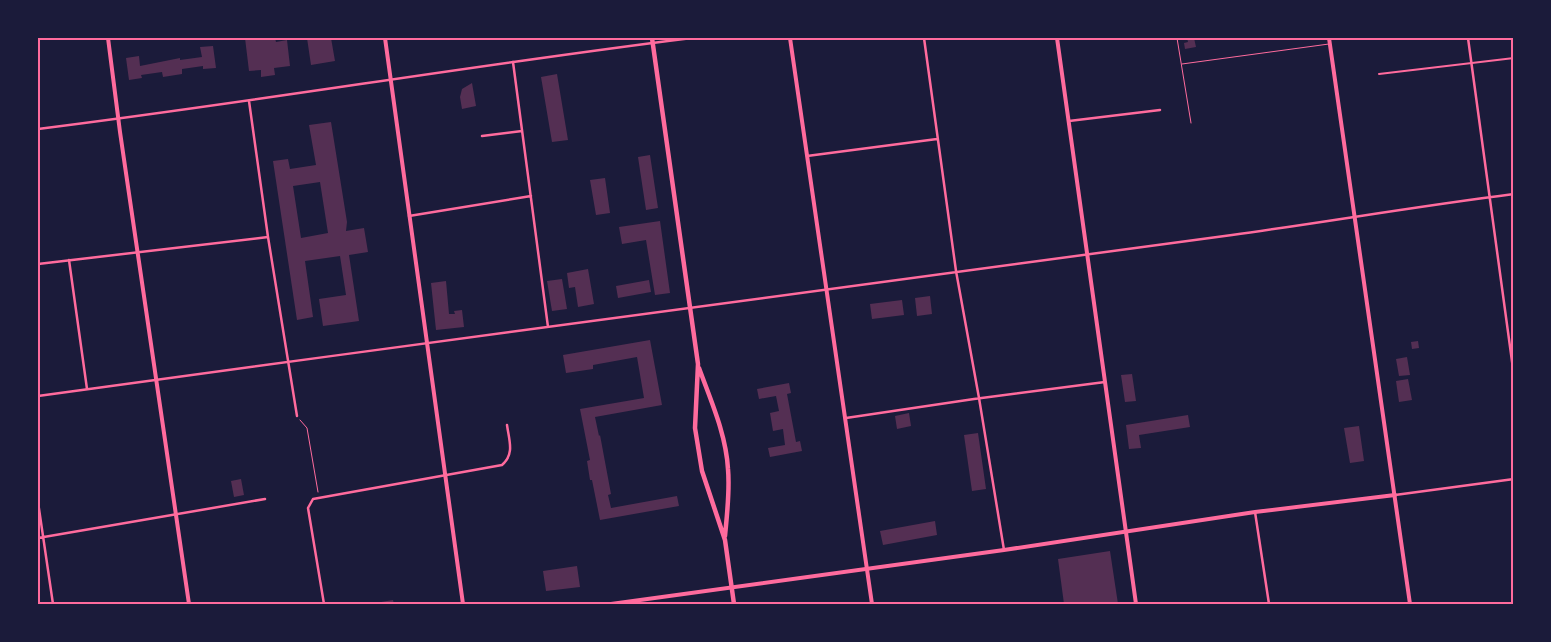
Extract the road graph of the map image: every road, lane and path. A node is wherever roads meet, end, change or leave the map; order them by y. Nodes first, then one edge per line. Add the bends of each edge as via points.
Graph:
1 (108, 38) edge
2 (385, 38) edge
3 (692, 38) edge
4 (790, 38) edge
5 (924, 38) edge
6 (1057, 38) edge
7 (1177, 38) edge
8 (1329, 38) edge
9 (1468, 38) edge
10 (652, 40) edge
11 (1330, 44) junction
12 (1514, 58) edge
13 (513, 62) junction
14 (1471, 63) junction
15 (1182, 64) junction
16 (1379, 74) dead end
17 (390, 79) junction
18 (249, 101) junction
19 (1160, 110) dead end
20 (118, 120) junction
21 (1069, 122) junction
22 (1191, 123) dead end
23 (38, 129) edge
24 (522, 131) junction
25 (482, 136) dead end
26 (937, 139) junction
27 (807, 156) junction
28 (1514, 194) edge
29 (531, 196) junction
30 (1490, 197) junction
31 (409, 216) junction
32 (1354, 218) junction
33 (268, 237) junction
34 (138, 252) junction
35 (1087, 253) junction
36 (70, 260) junction
37 (38, 264) edge
38 (956, 271) junction
39 (826, 290) junction
40 (690, 308) junction
41 (548, 327) junction
42 (427, 343) junction
43 (288, 363) junction
44 (698, 364) junction
45 (1514, 376) edge
46 (157, 380) junction
47 (1105, 382) junction
48 (88, 390) junction
49 (38, 396) edge
50 (979, 398) junction
51 (297, 416) joint
52 (844, 418) junction
53 (507, 425) dead end
54 (445, 475) junction
55 (1514, 479) edge
56 (1395, 494) junction
57 (319, 498) junction
58 (265, 499) dead end
59 (38, 502) edge
60 (1255, 512) junction
61 (176, 515) junction
62 (1125, 531) junction
63 (43, 537) junction
64 (38, 538) edge
65 (725, 540) junction
66 (1004, 550) junction
67 (866, 569) junction
68 (732, 588) junction
69 (53, 604) edge
70 (189, 604) edge
71 (324, 604) edge
72 (463, 604) edge
73 (611, 604) edge
74 (734, 604) edge
75 (872, 604) edge
76 (1136, 604) edge
77 (1269, 604) edge
78 (1410, 604) edge

1 - 20 main road
2 - 17 main road
3 - 10 street
4 - 27 main road
5 - 26 street
6 - 21 main road
7 - 15 lane
8 - 11 main road
9 - 14 street
10 - 13 street
10 - 40 main road
11 - 15 lane
11 - 32 main road
12 - 14 street
13 - 17 street
13 - 24 street
14 - 16 street
14 - 30 street
15 - 22 lane
17 - 18 street
17 - 31 main road
18 - 20 street
18 - 33 street
19 - 21 street
20 - 23 street
20 - 34 main road
21 - 35 main road
24 - 25 street
24 - 29 street
26 - 27 street
26 - 38 street
27 - 39 main road
28 - 30 street
29 - 31 street
29 - 41 street
30 - 32 street
30 - 45 street
31 - 42 main road
32 - 35 street
32 - 56 main road
33 - 34 street
33 - 43 street
34 - 36 street
34 - 46 main road
35 - 38 street
35 - 47 main road
36 - 37 street
36 - 48 street
38 - 39 street
38 - 50 street
39 - 40 street
39 - 52 main road
40 - 41 street
40 - 44 main road
41 - 42 street
42 - 43 street
42 - 54 main road
43 - 46 street
43 - 51 street
44 - 65 main road via 696,433 702,471
44 - 65 main road via 720,423 728,467
46 - 48 street
46 - 61 main road
47 - 50 street
47 - 62 main road
48 - 49 street
50 - 52 street
50 - 66 street
51 - 57 path via 307,428
52 - 67 main road
53 - 54 street via 511,450 508,460 502,465
54 - 57 street
54 - 72 main road
55 - 56 street
56 - 60 main road
56 - 78 main road
57 - 71 street via 313,499 308,508
58 - 61 street
59 - 63 street
60 - 62 main road
60 - 77 street
61 - 63 street
61 - 70 main road
62 - 66 main road
62 - 76 main road
63 - 64 street
63 - 69 street
65 - 68 main road
66 - 67 main road
67 - 68 main road
67 - 75 main road
68 - 73 main road
68 - 74 main road

